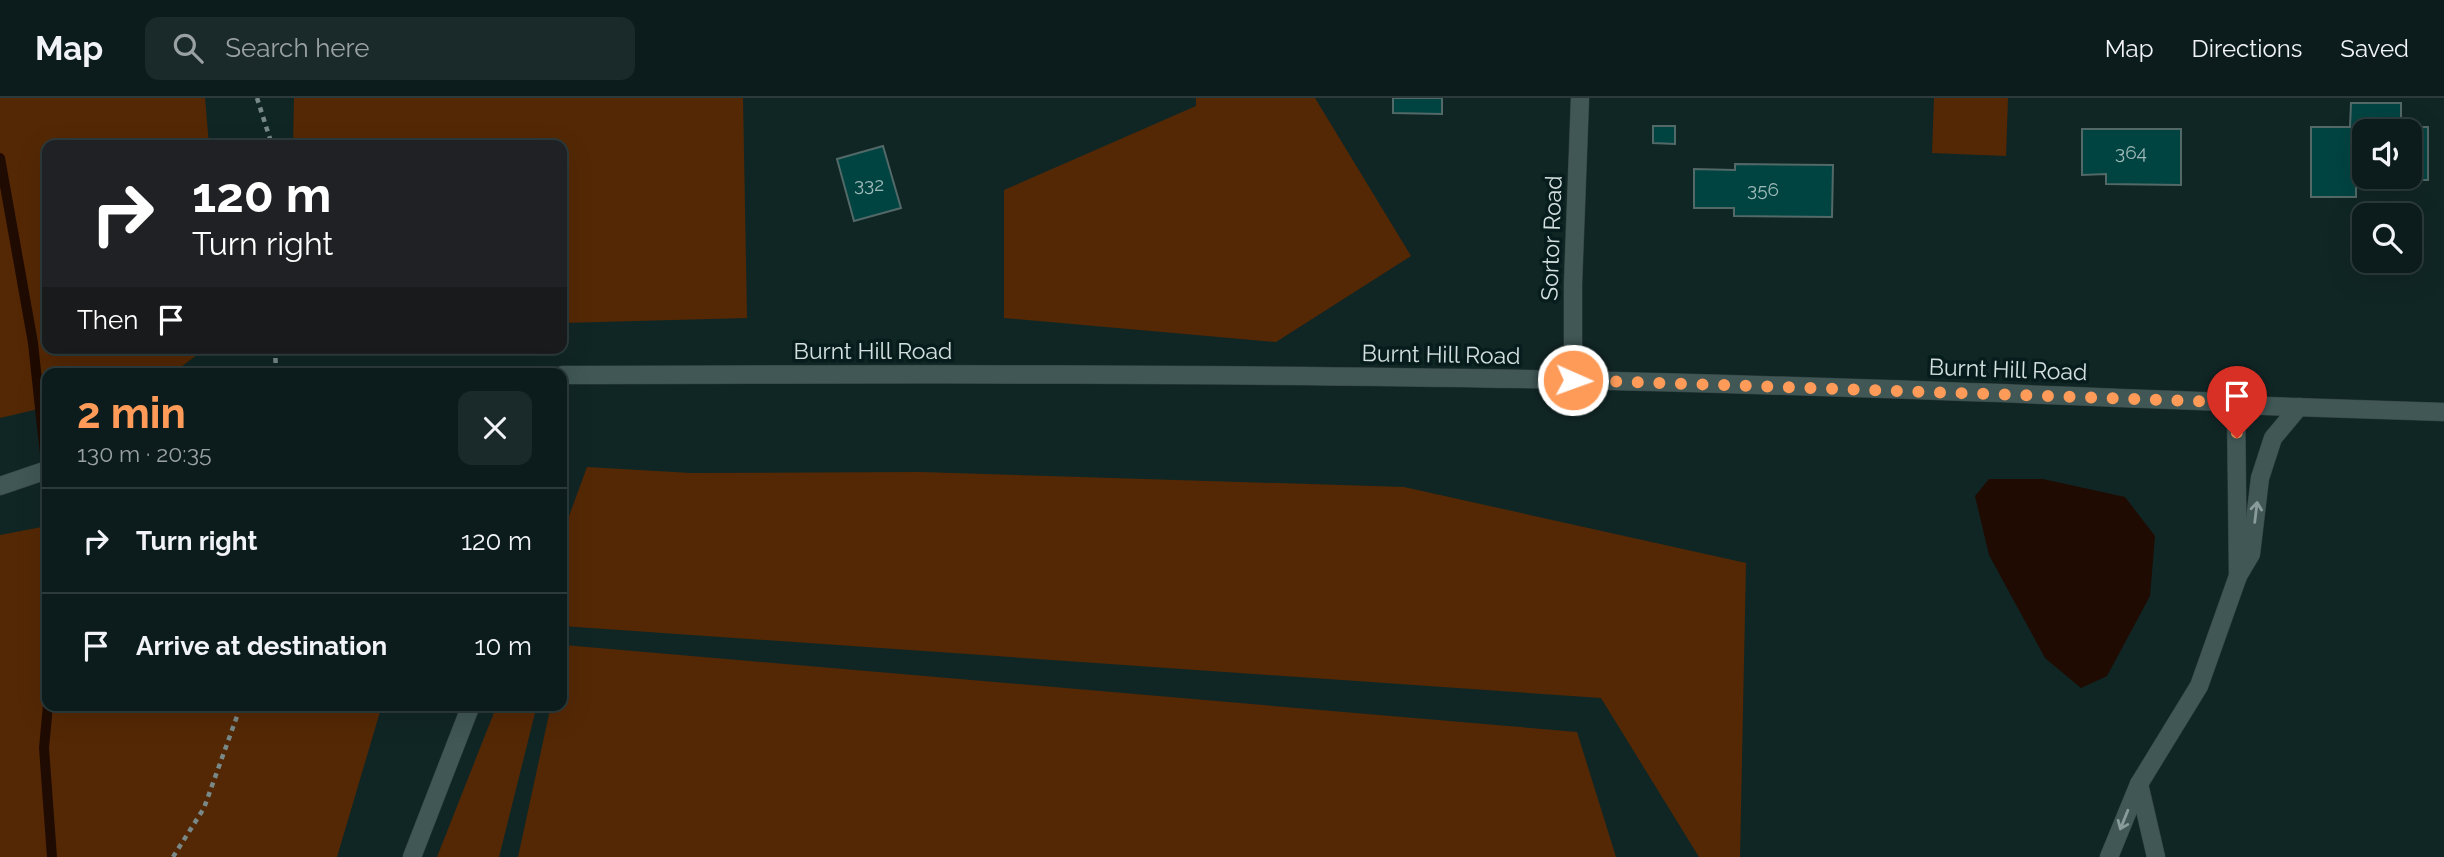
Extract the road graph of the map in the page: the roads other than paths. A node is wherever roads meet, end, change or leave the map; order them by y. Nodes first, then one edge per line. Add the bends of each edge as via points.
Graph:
1 (1580, 98) edge
2 (567, 375) edge
3 (1573, 380) junction
4 (2236, 405) junction
5 (2299, 407) junction
6 (2444, 412) edge
7 (42, 472) edge
8 (0, 486) edge
9 (2238, 576) junction
10 (469, 711) edge
11 (2139, 784) junction
12 (412, 857) edge
13 (2109, 857) edge
14 (2156, 857) edge

1 - 3 street, Sortor Road
2 - 3 street, Burnt Hill Road via 1136,374
3 - 4 street, Burnt Hill Road
4 - 5 street, Burnt Hill Road
4 - 9 street
5 - 6 street, Burnt Hill Road
9 -> 5 street via 2251,554 2260,478 2273,438
7 - 8 street
9 - 11 street via 2199,686
10 - 12 street
11 -> 13 street
11 - 14 street

